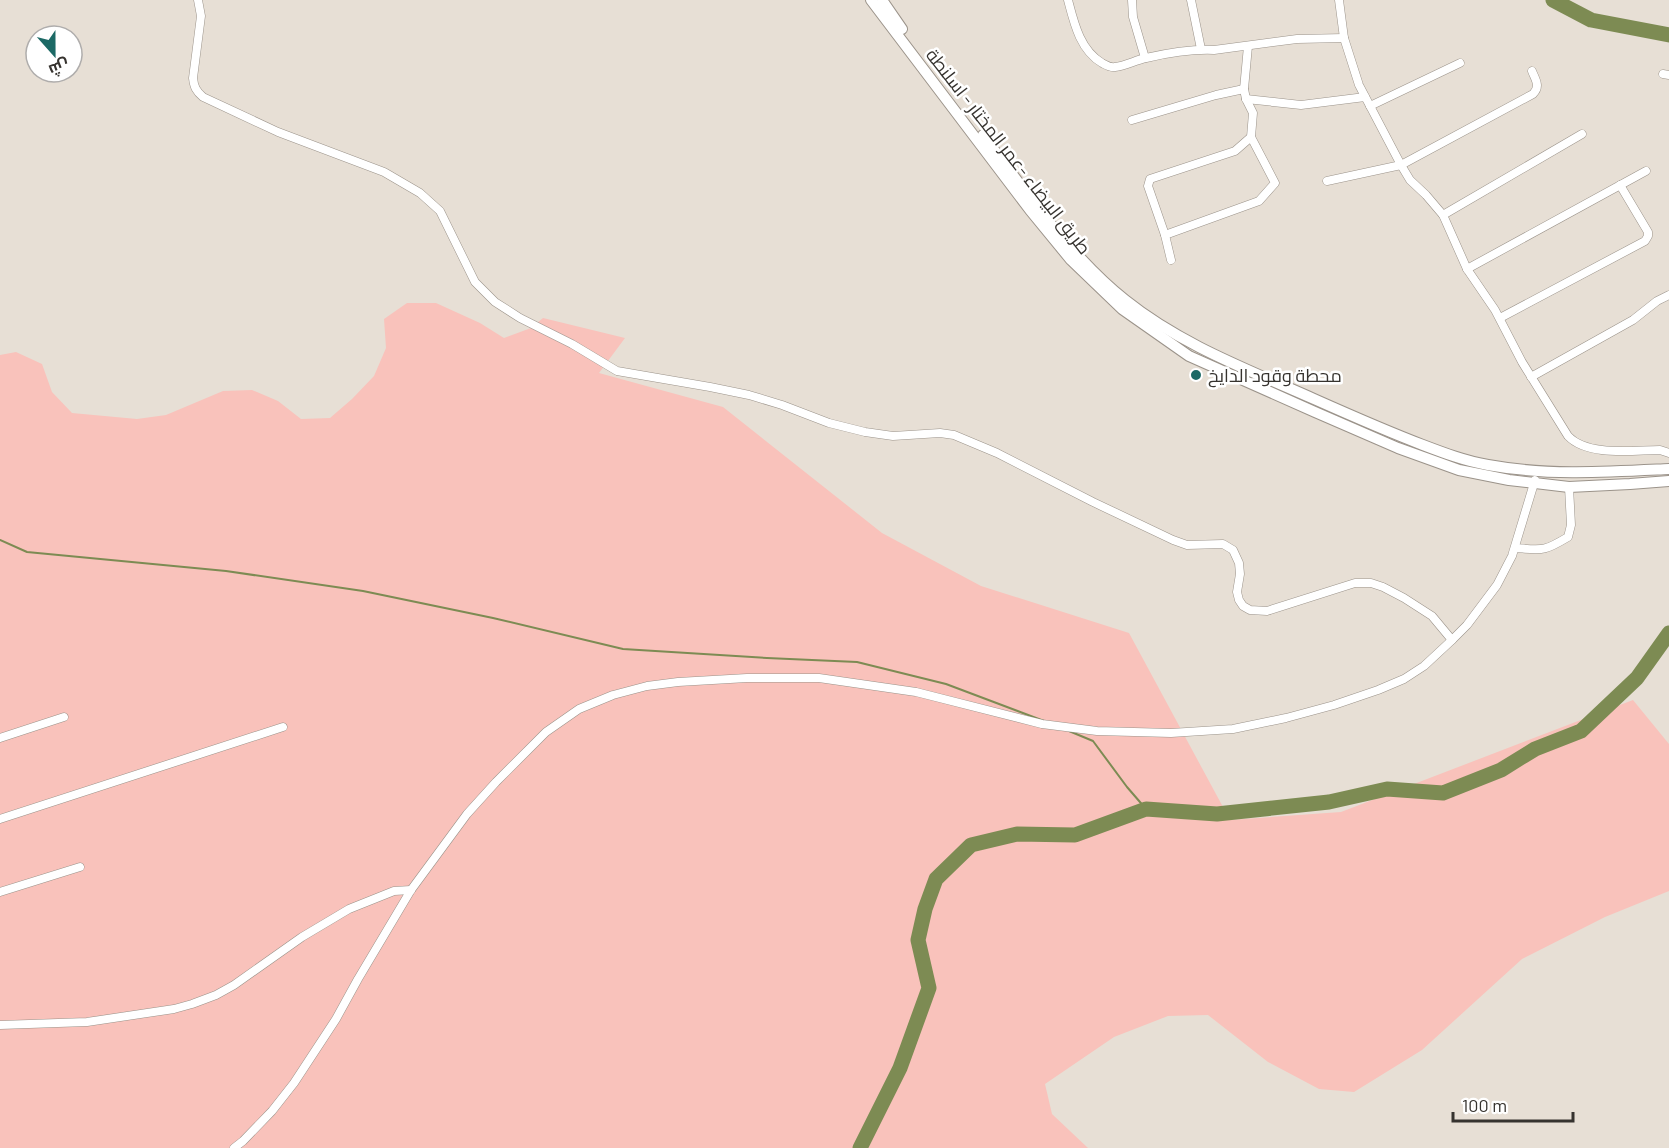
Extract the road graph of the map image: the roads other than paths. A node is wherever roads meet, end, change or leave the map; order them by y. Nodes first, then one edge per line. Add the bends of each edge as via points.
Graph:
1 (198, 0) edge
2 (871, 0) edge
3 (882, 0) edge
4 (1068, 0) edge
5 (1132, 0) edge
6 (1191, 0) edge
7 (1339, 0) edge
8 (1344, 38) junction
9 (1248, 46) junction
10 (1201, 49) junction
11 (1145, 58) junction
12 (1460, 63) dead end
13 (1532, 70) dead end
14 (1244, 89) junction
15 (1365, 97) junction
16 (1246, 99) junction
17 (1370, 106) junction
18 (1132, 120) dead end
19 (1582, 134) dead end
20 (1251, 137) junction
21 (1401, 165) junction
22 (1646, 171) dead end
23 (1327, 181) dead end
24 (1620, 185) junction
25 (1443, 215) junction
26 (1165, 235) junction
27 (1171, 260) dead end
28 (1467, 269) junction
29 (1669, 295) edge
30 (1500, 318) junction
31 (1531, 377) junction
32 (1669, 453) edge
33 (1669, 469) edge
34 (1535, 477) junction
35 (1669, 481) edge
36 (1569, 487) junction
37 (1515, 548) junction
38 (1452, 640) junction
39 (64, 717) dead end
40 (282, 728) dead end
41 (0, 738) edge
42 (0, 819) edge
43 (80, 867) dead end
44 (411, 890) junction
45 (0, 892) edge
46 (0, 1025) edge
47 (234, 1148) edge

1 - 38 street via 201,16 193,78 198,93 278,132 384,172 411,187 440,211 475,282 495,302 617,371 749,395 865,432 893,436 954,435 1173,540 1187,545 1223,544 1233,550 1239,563 1237,592 1243,606 1250,610 1267,611 1356,583 1371,583 1432,616
2 - 34 main road, طريق البيضاء -عمر المختار - اسلنطة via 1071,260 1122,309 1151,330 1189,356 1398,448 1459,470 1509,480
3 - 34 main road, طريق البيضاء -عمر المختار - اسلنطة via 1058,230 1101,279 1138,310 1194,345 1397,435 1452,456
4 - 11 street via 1084,47 1097,60 1115,67
5 - 11 street
6 - 10 street
7 - 8 street
8 - 9 street
8 - 15 street
9 - 10 street
9 - 14 street
10 - 11 street
12 - 17 street
13 - 21 street via 1538,85 1533,93
14 - 16 street
14 - 18 street
15 - 16 street via 1301,105
15 - 17 street
16 - 20 street via 1252,113
17 - 21 street
19 - 25 street
20 - 26 street via 1235,151 1150,179 1148,186
20 - 26 street via 1275,183 1258,201
21 - 23 street
21 - 25 street
22 - 24 street
24 - 28 street
24 - 30 street via 1647,232 1645,241
25 - 28 street
26 - 27 street
28 - 30 street
29 - 31 street via 1633,320
30 - 31 street
31 - 32 street via 1575,443 1597,449
33 - 34 main road, طريق البيضاء -عمر المختار - اسلنطة
34 - 36 main road, طريق البيضاء -عمر المختار - اسلنطة
34 - 37 street
35 - 36 main road, طريق البيضاء -عمر المختار - اسلنطة
36 - 37 street via 1568,537 1542,550
37 - 38 street via 1497,585
38 - 44 street via 1404,679 1367,694 1295,716 1233,729 1181,733 1097,731 1049,725 916,692 819,678 747,678 647,686 579,709 546,732 466,814
39 - 41 street
40 - 42 street
43 - 45 street
44 - 46 street via 394,891 349,909 234,985 192,1004 87,1022
44 - 47 street via 294,1083

